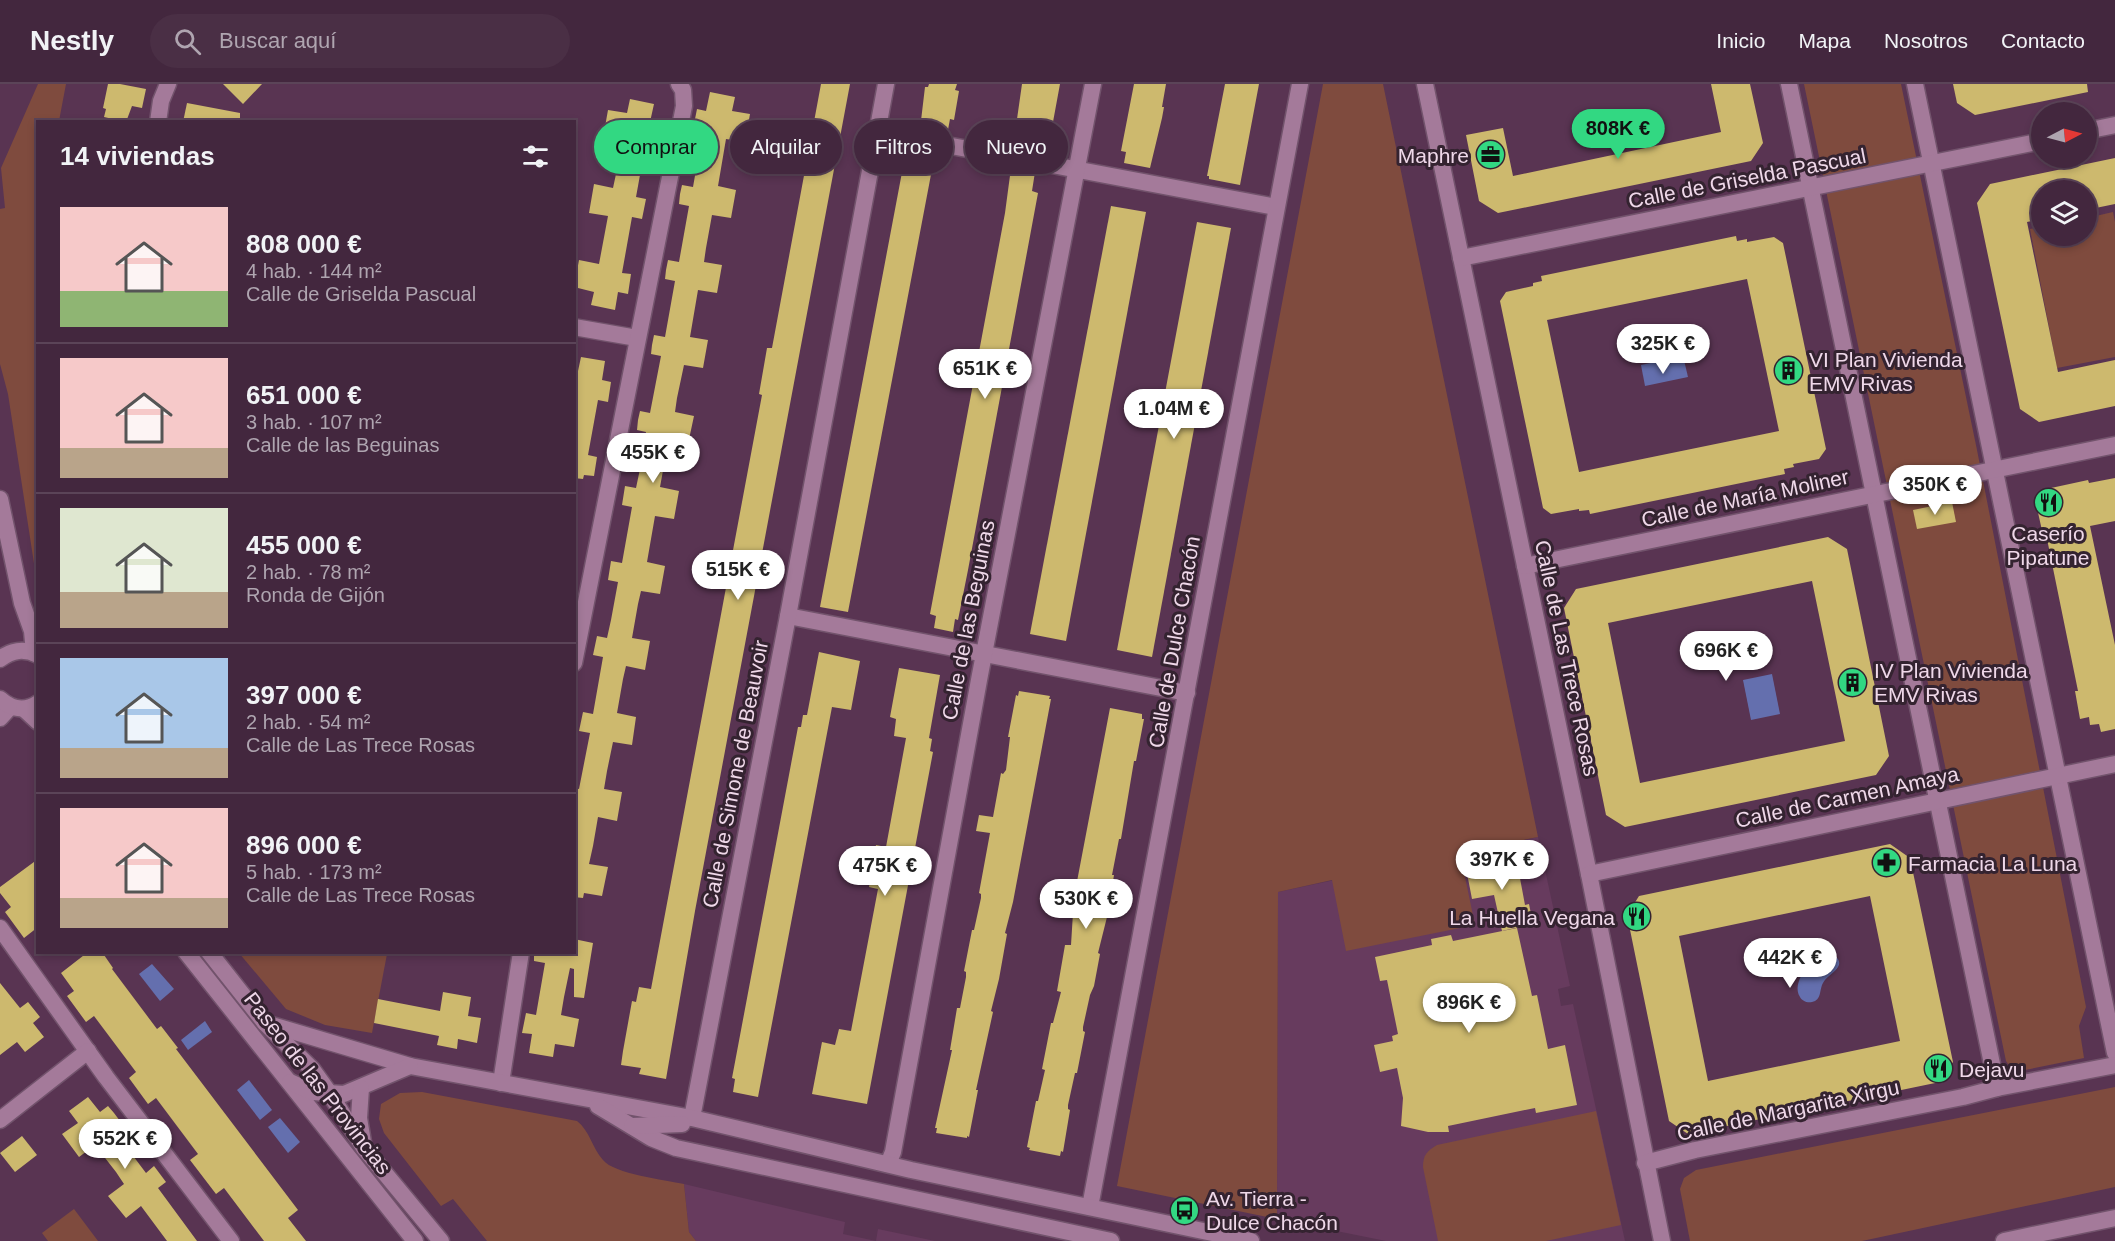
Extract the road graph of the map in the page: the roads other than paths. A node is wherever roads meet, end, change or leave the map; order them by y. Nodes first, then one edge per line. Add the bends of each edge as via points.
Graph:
1 (168, 84) edge
2 (679, 84) edge
3 (886, 84) edge
4 (1092, 84) edge
5 (1300, 84) edge
6 (1425, 84) edge
7 (1789, 84) edge
8 (1915, 84) edge
9 (158, 120) edge
10 (879, 120) edge
11 (2115, 125) edge
12 (2097, 129) edge
13 (2031, 143) edge
14 (953, 146) edge
15 (1932, 164) junction
16 (1077, 169) junction
17 (869, 174) edge
18 (1810, 188) junction
19 (1276, 207) junction
20 (1461, 258) junction
21 (576, 327) edge
22 (637, 338) junction
23 (2115, 445) edge
24 (1994, 469) junction
25 (1873, 494) junction
26 (0, 499) edge
27 (1525, 566) junction
28 (788, 616) junction
29 (0, 641) edge
30 (576, 653) edge
31 (36, 654) edge
32 (984, 654) junction
33 (0, 659) edge
34 (1187, 693) junction
35 (14, 707) edge
36 (36, 721) edge
37 (2115, 764) edge
38 (2057, 776) junction
39 (1936, 801) junction
40 (1588, 873) junction
41 (0, 928) edge
42 (188, 954) edge
43 (211, 954) edge
44 (521, 954) edge
45 (265, 1023) junction
46 (88, 1051) junction
47 (2115, 1053) edge
48 (2115, 1065) edge
49 (410, 1066) junction
50 (287, 1081) junction
51 (501, 1083) junction
52 (361, 1088) junction
53 (1997, 1088) junction
54 (337, 1094) junction
55 (584, 1099) junction
56 (692, 1118) junction
57 (0, 1120) edge
58 (632, 1126) junction
59 (364, 1148) junction
60 (1646, 1163) junction
61 (888, 1164) junction
62 (1090, 1207) junction
63 (2115, 1218) edge
64 (231, 1241) edge
65 (415, 1241) edge
66 (441, 1241) edge
67 (1111, 1241) edge
68 (1251, 1241) edge
69 (1662, 1241) edge
70 (2004, 1241) edge

1 - 9 street
2 - 22 street via 684,106
3 - 10 street, Calle de Simone de Beauvoir
4 - 16 street, Calle de las Beguinas
5 - 19 street, Calle de Dulce Chacón
6 - 20 street, Calle de Las Trece Rosas
7 - 18 street
8 - 15 street
11 - 12 street
13 - 15 street, Calle de Griselda Pascual
14 - 16 street
15 - 18 street, Calle de Griselda Pascual
15 - 24 street
16 - 19 street
16 - 32 street, Calle de las Beguinas
17 - 28 street, Calle de Simone de Beauvoir
18 - 20 street, Calle de Griselda Pascual
18 - 25 street
19 - 34 street, Calle de Dulce Chacón
20 - 27 street, Calle de Las Trece Rosas
21 - 22 street
22 - 30 street
23 - 24 street, Calle de María Moliner
24 - 25 street, Calle de María Moliner
24 - 38 street
25 - 27 street, Calle de María Moliner
25 - 39 street
26 - 31 street
27 - 40 street, Calle de Las Trece Rosas
28 - 32 street
28 - 56 street, Calle de Simone de Beauvoir
29 - 33 street
31 - 33 street via 16,650
32 - 34 street
32 - 61 street, Calle de las Beguinas
34 - 62 street, Calle de Dulce Chacón
35 - 36 street
37 - 38 street, Calle de Carmen Amaya
38 - 39 street, Calle de Carmen Amaya
38 - 47 street
39 - 40 street, Calle de Carmen Amaya
39 - 53 street
40 - 60 street, Calle de Las Trece Rosas
41 - 46 street
42 - 50 street, Paseo de las Provincias
43 - 45 street, Paseo de las Provincias
44 - 51 street
45 - 49 street
45 - 54 street, Paseo de las Provincias
46 - 57 street
46 - 64 street
48 - 53 street, Calle de Margarita Xirgu
49 - 51 street
49 - 52 street
50 - 54 street via 312,1092
50 - 65 street, Paseo de las Provincias
51 - 55 street
52 - 54 street
52 - 59 street via 359,1118
53 - 60 street, Calle de Margarita Xirgu
54 - 59 street, Paseo de las Provincias
55 - 56 street
55 - 58 street
56 - 58 street via 684,1124
56 - 61 street
58 - 67 street via 676,1148
59 - 66 street, Paseo de las Provincias
60 - 69 street, Calle de Las Trece Rosas
61 - 62 street
62 - 68 street
63 - 70 street

